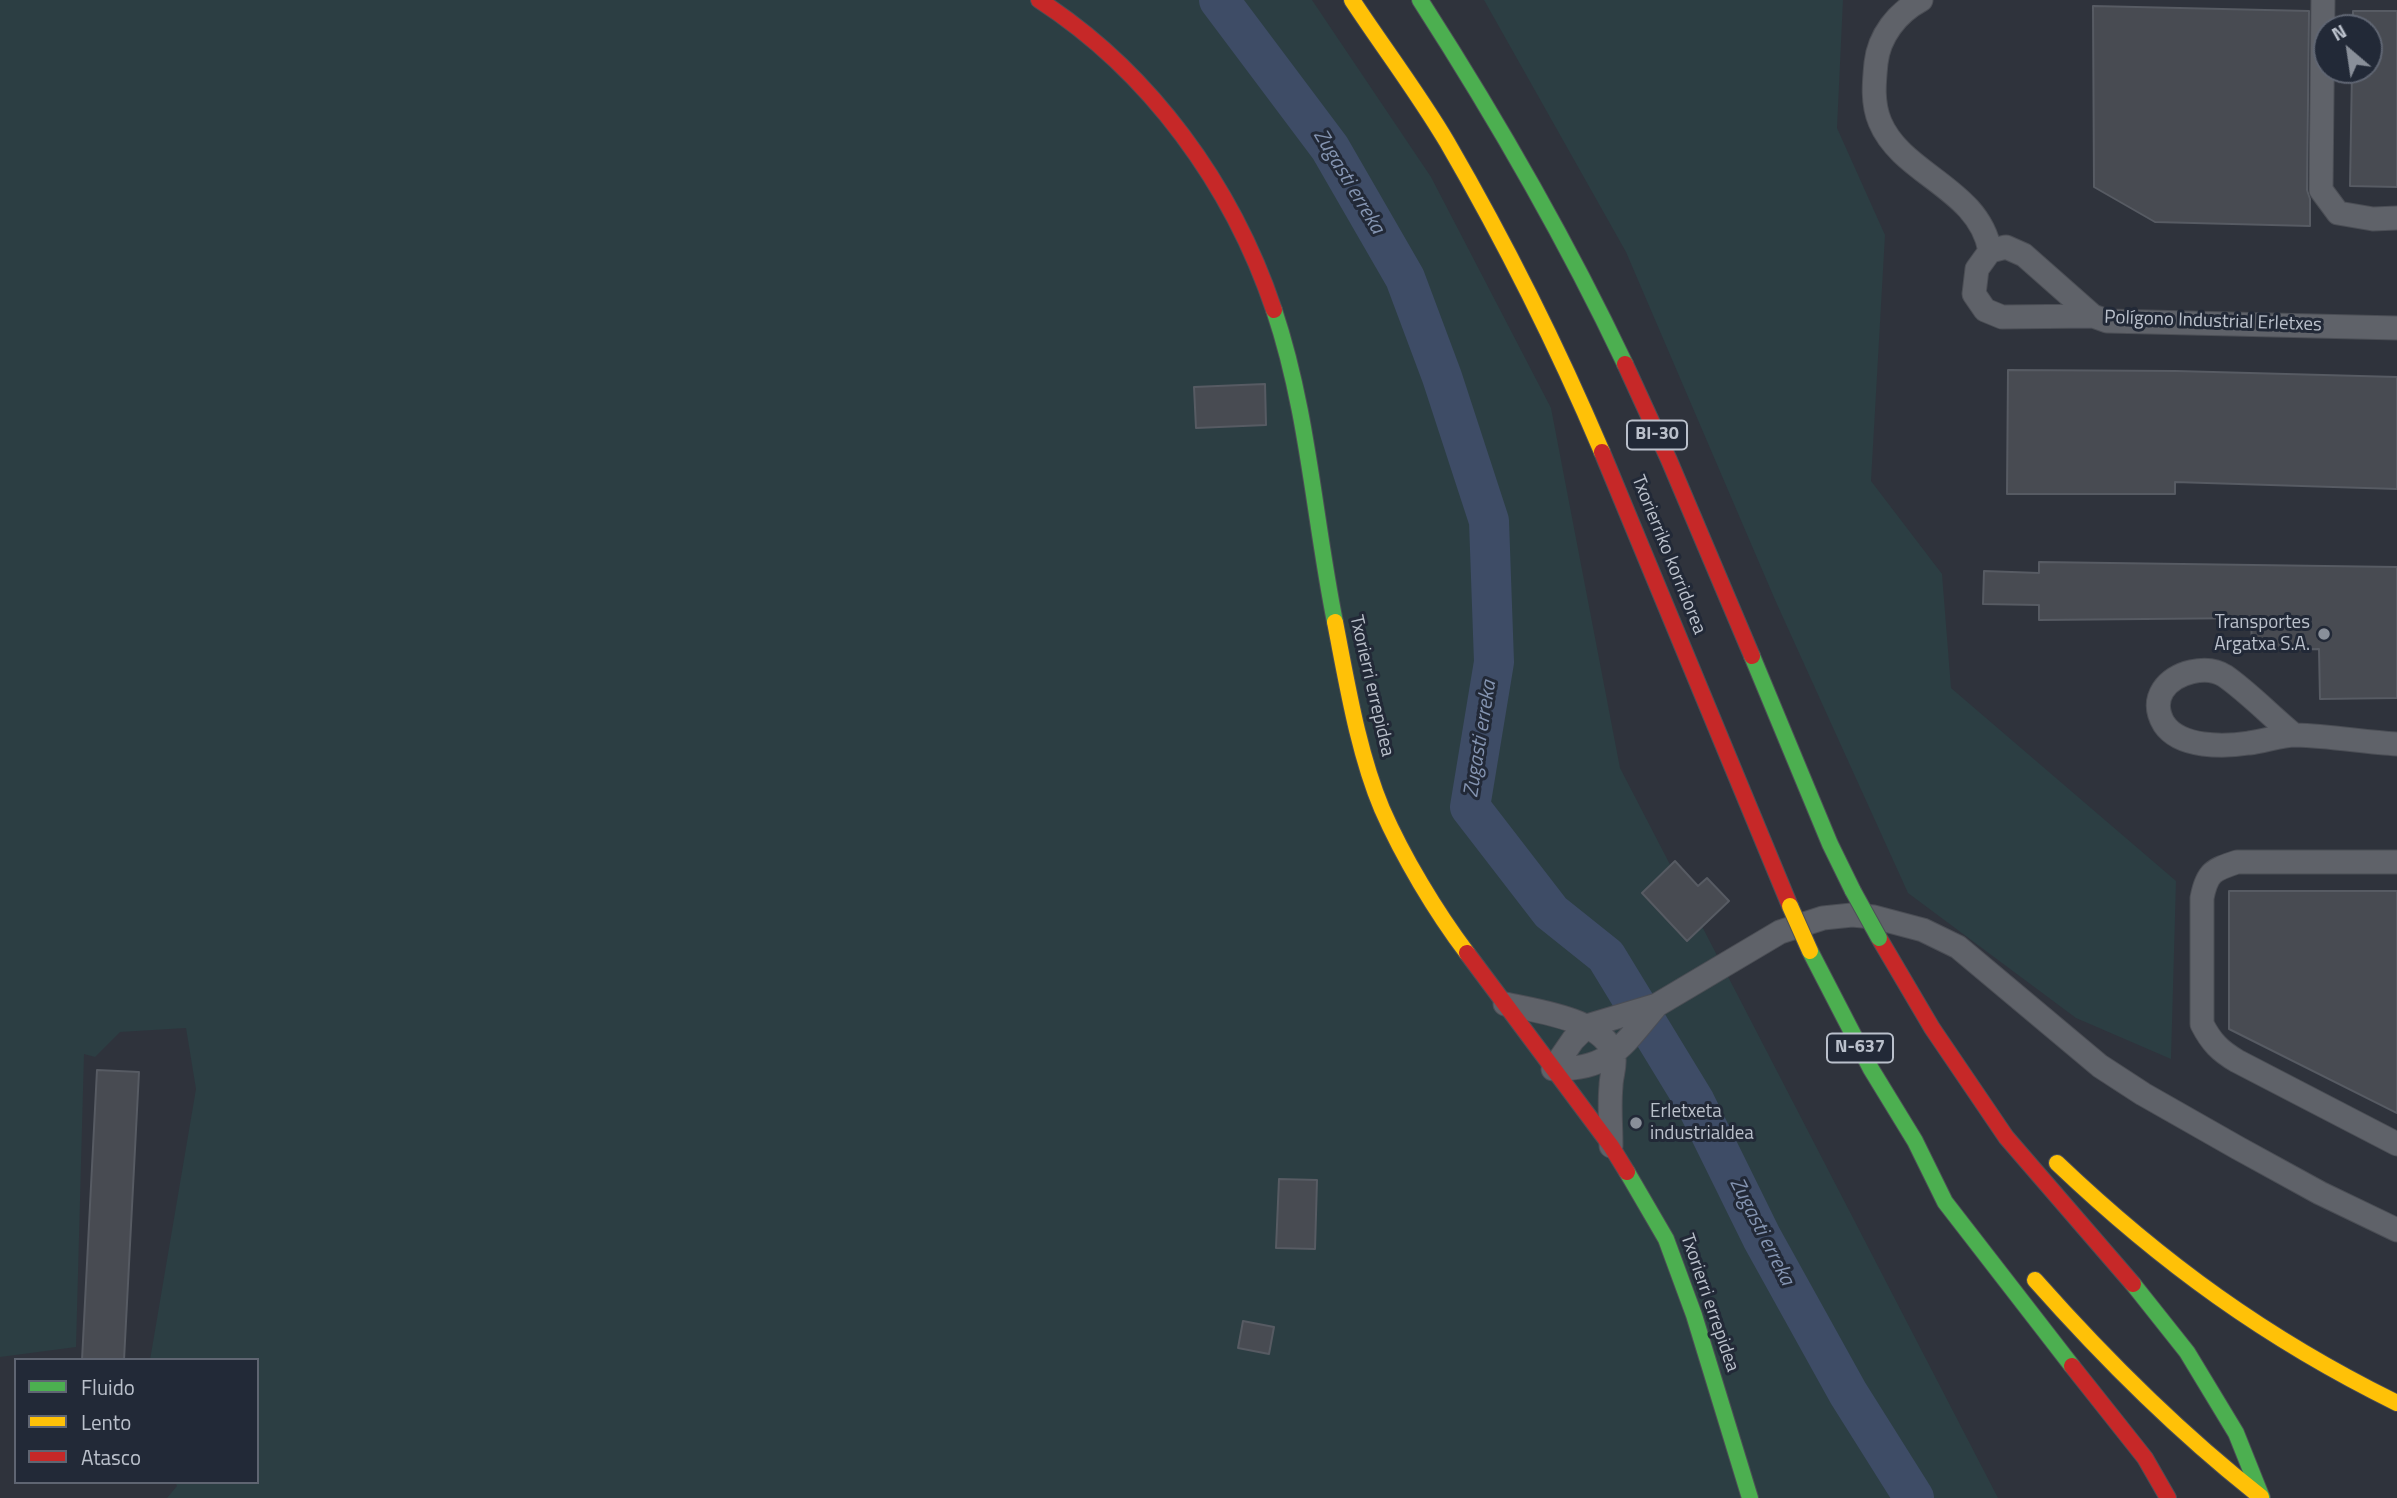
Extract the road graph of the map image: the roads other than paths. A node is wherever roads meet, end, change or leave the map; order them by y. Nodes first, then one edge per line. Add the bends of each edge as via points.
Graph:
1 (1039, 0) edge
2 (1352, 0) edge
3 (1420, 0) edge
4 (1921, 0) edge
5 (2323, 0) edge
6 (2397, 218) edge
7 (1990, 251) junction
8 (2093, 316) junction
9 (2397, 327) edge
10 (2294, 735) junction
11 (2397, 744) edge
12 (2397, 862) edge
13 (1790, 906) joint
14 (1505, 1004) junction
15 (1657, 1006) junction
16 (1591, 1024) junction
17 (1616, 1052) junction
18 (1959, 1066) junction
19 (1553, 1069) junction
20 (2017, 1123) dead end
21 (1915, 1141) junction
22 (2397, 1144) edge
23 (1611, 1146) junction
24 (2046, 1151) dead end
25 (1947, 1169) dead end
26 (2397, 1230) edge
27 (2028, 1271) dead end
28 (2397, 1403) edge
29 (1750, 1498) edge
30 (2168, 1498) edge
31 (2262, 1498) edge

1 - 14 main road, Txorierri errepidea via 1108,52 1175,124 1225,198 1262,274 1283,337 1309,454 1329,593 1367,765 1382,808 1418,877 1446,925
2 - 13 main road, Txorierriko korridorea / BI-30 via 1446,141 1570,376
3 - 18 main road, Txorierriko korridorea / BI-30, bridge via 1525,168 1620,352 1830,844 1918,1007
4 - 7 street via 1894,20 1877,50 1876,109 1889,138 1978,218 1988,235
5 - 6 street via 2321,190 2338,212
7 - 8 street, Polígono Industrial Erletxes via 2006,247 2024,255
7 - 8 street via 1977,269 1974,294 1984,310 2002,317
8 - 9 street, Polígono Industrial Erletxes via 2107,321
10 - 10 street via 2223,675 2201,670 2181,675 2167,684 2158,698 2164,723 2188,740 2247,744
10 - 11 street
12 - 22 street via 2237,862 2217,868 2206,880 2202,898 2202,1024 2218,1050
13 - 21 main road, Txorierriko korridorea / N-637, bridge via 1871,1069
14 - 16 street
14 - 19 main road, Txorierri errepidea
15 - 16 street
15 - 17 street
15 - 26 street via 1780,932 1806,922 1852,915 1923,930 1958,947 2072,1044 2143,1094 2320,1193
16 - 17 street
16 - 19 street
17 - 19 street via 1589,1066
17 - 23 street via 1610,1088
18 - 20 main road
18 - 31 main road via 2006,1137 2187,1352 2236,1433
19 - 23 main road, Txorierri errepidea
21 - 25 main road
21 - 30 main road via 1945,1202 2145,1458
23 - 29 main road, Txorierri errepidea via 1666,1239
24 - 28 main road via 2121,1222 2203,1289 2310,1358
27 - 31 main road via 2118,1373

